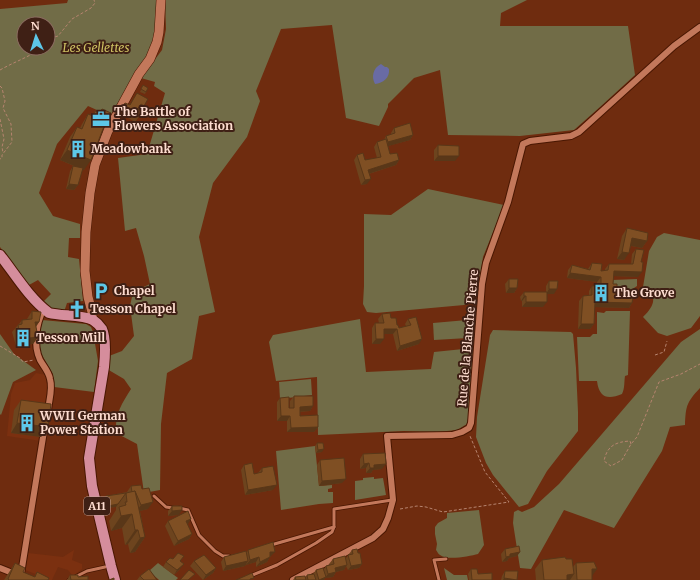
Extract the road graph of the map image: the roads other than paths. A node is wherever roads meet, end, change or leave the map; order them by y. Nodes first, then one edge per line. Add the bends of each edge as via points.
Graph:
1 (161, 0) edge
2 (700, 27) edge
3 (0, 255) edge
4 (44, 309) junction
5 (92, 320) junction
6 (154, 496) dead end
7 (393, 500) junction
8 (334, 527) junction
9 (268, 546) edge
10 (232, 557) edge
11 (446, 560) dead end
12 (105, 567) dead end
13 (0, 568) edge
14 (21, 576) junction
15 (245, 578) edge
16 (30, 580) edge
17 (69, 580) edge
18 (115, 580) edge
19 (293, 580) edge
20 (439, 580) edge

1 - 5 main road via 159,32 155,47 108,131 95,165 86,232 85,271
2 - 7 street, Rue de la Blanche Pierre via 674,46 579,132 571,136 524,144 508,202 486,263 482,284 471,423 469,428 452,435 387,436
3 - 4 main road
4 - 5 main road via 56,315
4 - 14 street via 36,333 36,347 52,386
5 - 18 main road, A11 via 102,330 105,358 89,458 92,486
6 - 10 lane via 166,507 188,510 199,535 215,551 223,556
7 - 8 lane via 334,509
7 - 19 street, Rue de la Blanche Pierre via 383,529 373,538
8 - 9 lane
8 - 15 lane via 332,532 316,543 277,565
11 - 20 lane via 434,560
12 - 17 lane via 87,571
13 - 14 street
14 - 16 street

